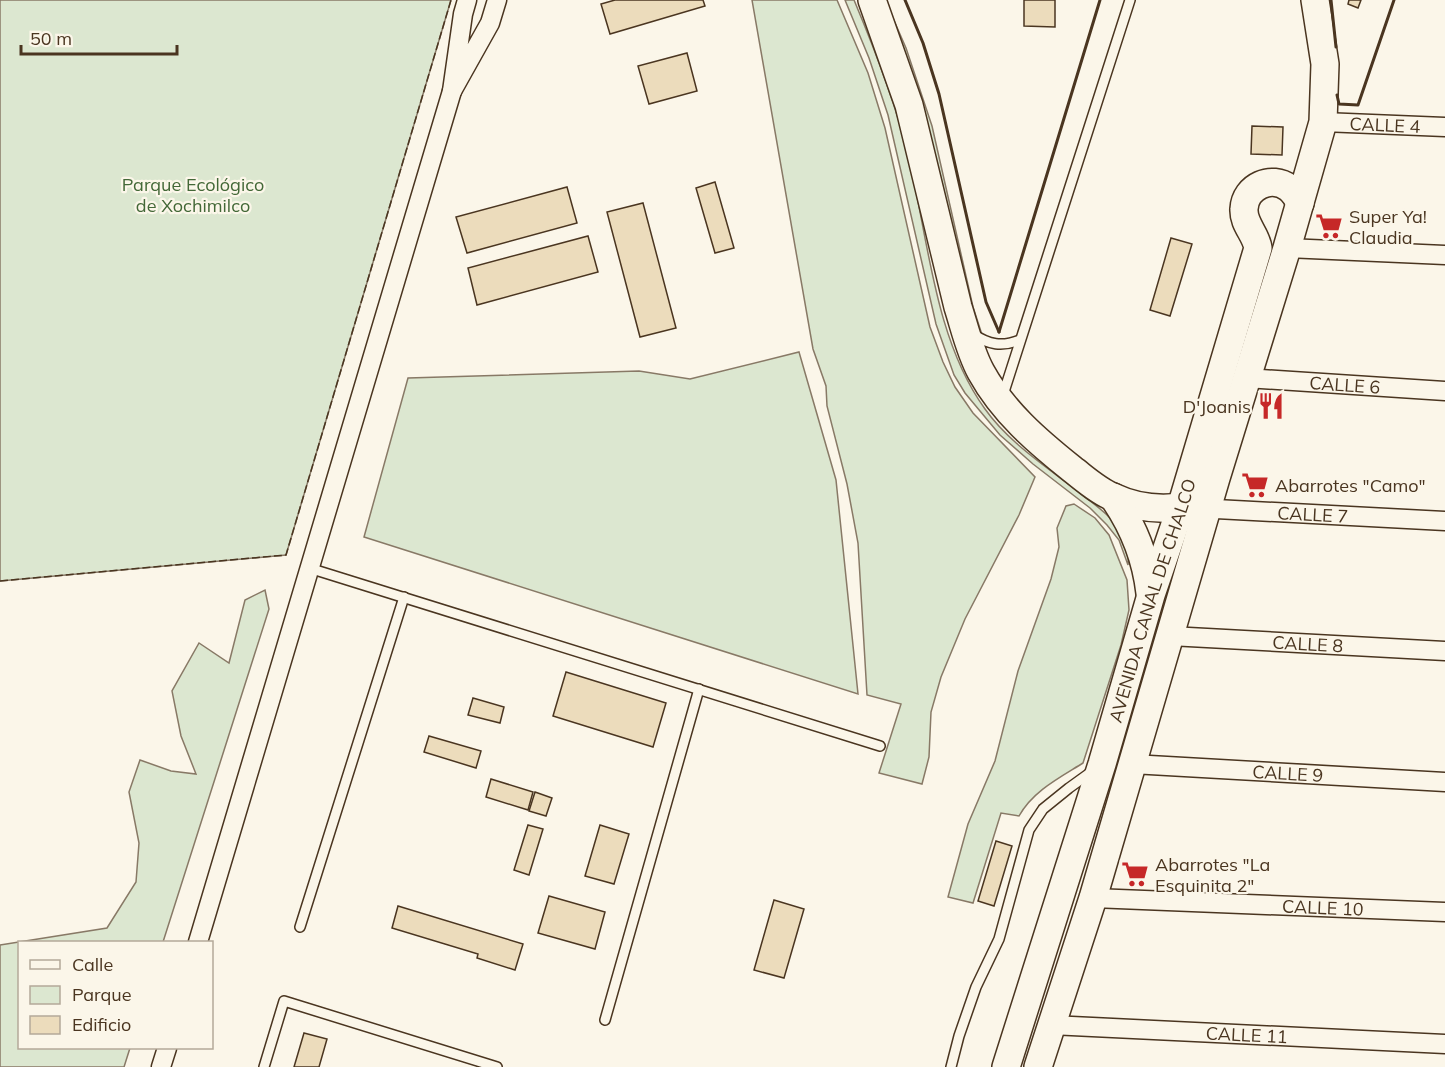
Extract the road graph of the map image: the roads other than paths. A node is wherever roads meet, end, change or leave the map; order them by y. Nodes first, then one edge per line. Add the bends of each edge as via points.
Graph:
1 (467, 0) edge
2 (497, 0) edge
3 (872, 0) edge
4 (1130, 0) edge
5 (1315, 0) edge
6 (452, 91) junction
7 (1323, 122) junction
8 (1445, 128) edge
9 (1300, 203) junction
10 (1287, 248) junction
11 (1445, 255) edge
12 (961, 317) junction
13 (1020, 340) junction
14 (1246, 378) junction
15 (1445, 391) edge
16 (1000, 402) junction
17 (1105, 493) junction
18 (1194, 508) junction
19 (1445, 521) edge
20 (309, 568) junction
21 (1150, 596) junction
22 (404, 597) junction
23 (1170, 636) junction
24 (1445, 651) edge
25 (699, 689) junction
26 (880, 746) dead end
27 (1102, 764) junction
28 (1132, 764) junction
29 (1445, 782) edge
30 (1093, 898) junction
31 (1445, 912) edge
32 (300, 927) dead end
33 (198, 941) edge
34 (604, 1020) dead end
35 (1051, 1025) junction
36 (1445, 1044) edge
37 (166, 1049) edge
38 (161, 1067) edge
39 (264, 1067) edge
40 (497, 1067) edge
41 (951, 1067) edge
42 (1006, 1067) edge
43 (1038, 1067) edge

1 - 6 street
2 - 6 street via 490,23
3 - 12 main road via 909,105
4 - 13 lane
5 - 7 main road, AVENIDA CANAL DE CHALCO via 1325,64
6 - 20 street
7 - 8 street, CALLE 4
7 - 9 main road, AVENIDA CANAL DE CHALCO
9 - 10 main road, AVENIDA CANAL DE CHALCO
9 - 18 main road, AVENIDA CANAL DE CHALCO via 1288,187 1269,182 1254,189 1245,202 1245,219 1258,248
10 - 11 street
10 - 14 main road, AVENIDA CANAL DE CHALCO
12 - 13 lane via 982,340 1002,345
12 - 16 main road via 980,372
13 - 16 lane
14 - 15 street, CALLE 6
14 - 18 main road, AVENIDA CANAL DE CHALCO
16 - 17 main road via 1033,438
17 - 18 main road via 1142,506
17 - 21 main road via 1127,517 1148,573
18 - 19 street, CALLE 7
18 - 21 main road, AVENIDA CANAL DE CHALCO
18 - 23 main road, AVENIDA CANAL DE CHALCO
20 - 22 lane
20 - 33 street
21 - 27 main road, AVENIDA CANAL DE CHALCO
22 - 25 lane
22 - 32 lane
23 - 24 street, CALLE 8
23 - 28 main road, AVENIDA CANAL DE CHALCO
25 - 26 lane
25 - 34 lane
27 - 41 lane via 1043,809 1029,830 999,939 976,987
27 - 42 main road, AVENIDA CANAL DE CHALCO
28 - 29 street, CALLE 9
28 - 30 main road, AVENIDA CANAL DE CHALCO
30 - 31 street, CALLE 10
30 - 35 main road, AVENIDA CANAL DE CHALCO
35 - 36 street, CALLE 11
35 - 43 main road, AVENIDA CANAL DE CHALCO
37 - 38 street
39 - 40 lane via 284,1001

